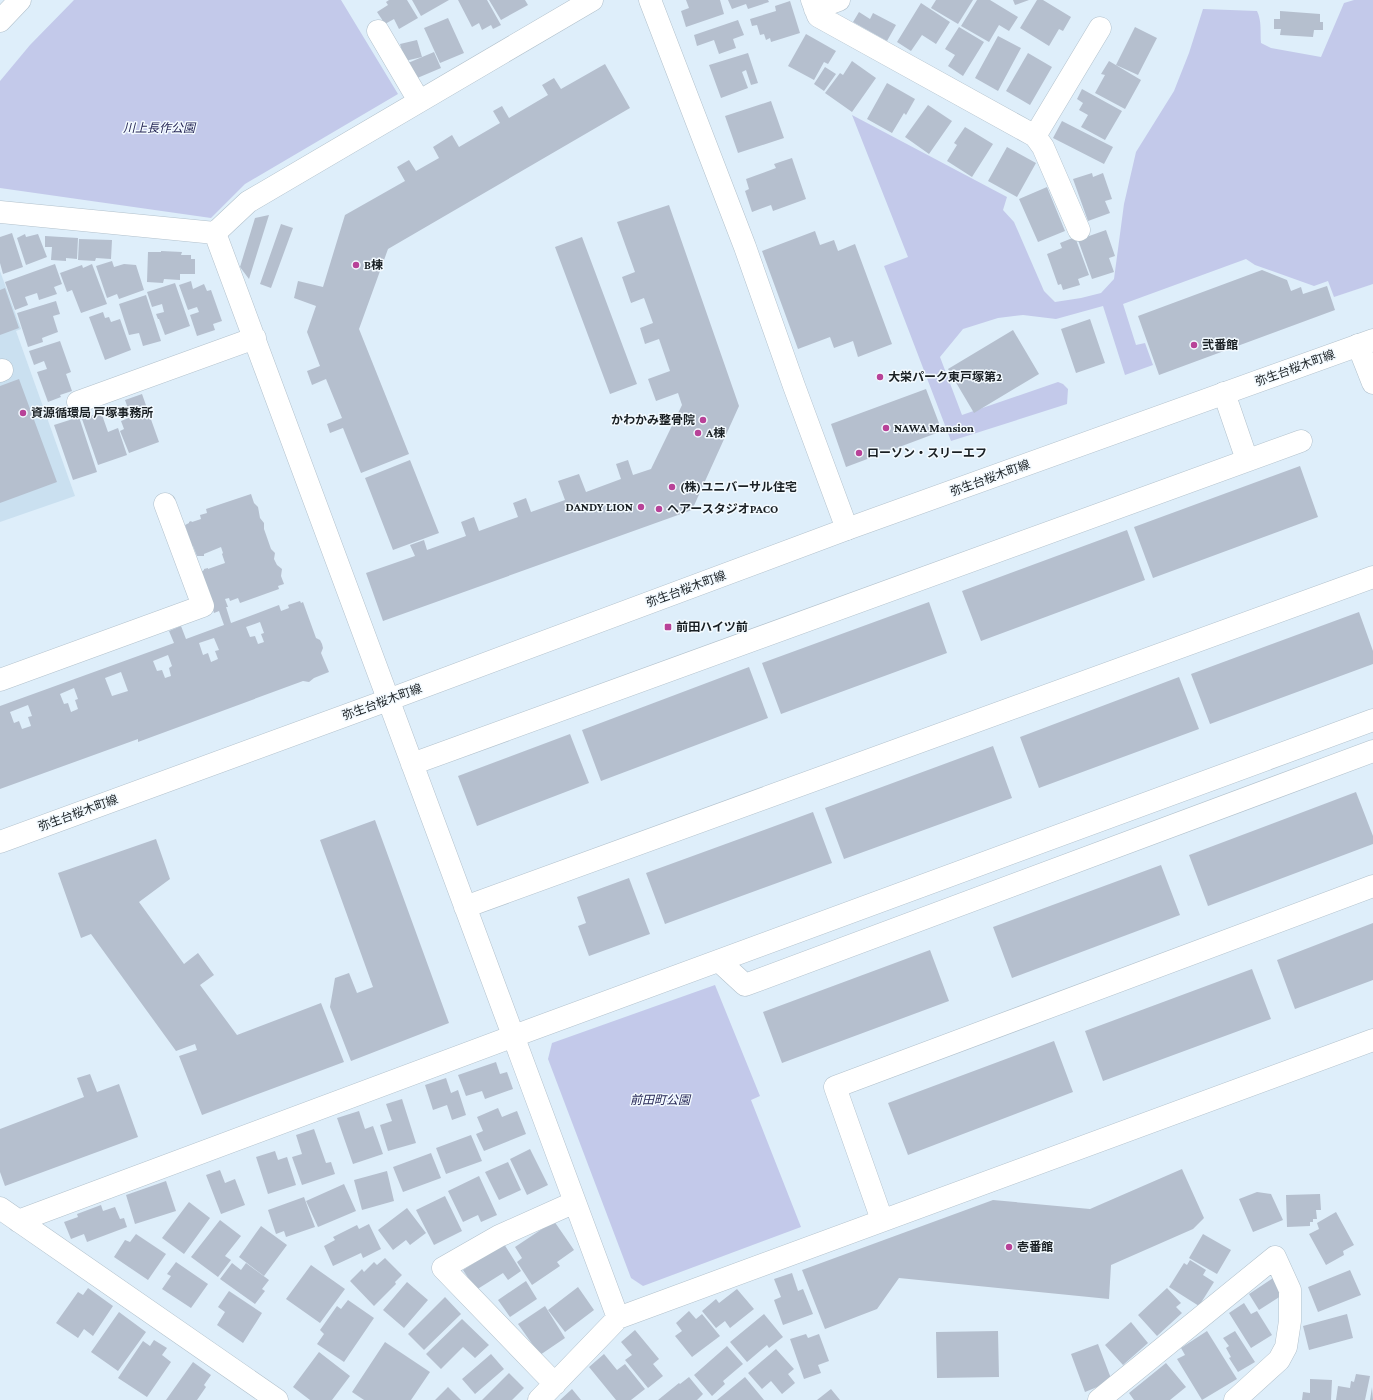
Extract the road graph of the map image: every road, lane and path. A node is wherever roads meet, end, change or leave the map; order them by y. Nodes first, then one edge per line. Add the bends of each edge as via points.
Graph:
1 (20, 0) edge
2 (592, 0) edge
3 (650, 0) edge
4 (839, 0) edge
5 (814, 4) edge
6 (0, 21) edge
7 (1100, 28) dead end
8 (378, 31) dead end
9 (419, 101) junction
10 (1035, 136) junction
11 (0, 212) edge
12 (1079, 230) dead end
13 (215, 233) junction
14 (255, 338) junction
15 (1366, 342) edge
16 (1373, 383) edge
17 (1224, 393) junction
18 (78, 402) dead end
19 (1301, 441) dead end
20 (1248, 460) junction
21 (165, 504) dead end
22 (847, 529) junction
23 (1373, 577) edge
24 (0, 680) edge
25 (388, 700) junction
26 (1373, 720) edge
27 (1373, 751) edge
28 (412, 764) junction
29 (0, 842) edge
30 (1373, 886) edge
31 (465, 907) junction
32 (719, 961) junction
33 (514, 1036) junction
34 (1373, 1040) edge
35 (575, 1202) junction
36 (0, 1208) edge
37 (882, 1220) junction
38 (18, 1221) junction
39 (618, 1318) junction
40 (555, 1384) junction
41 (277, 1400) edge
42 (539, 1400) edge
43 (1099, 1400) edge
44 (1235, 1400) edge

1 - 6 street
2 - 9 street
3 - 22 street via 745,246
4 - 5 street
5 - 10 street via 818,16
7 - 10 street
8 - 9 street
9 - 13 street via 248,202
10 - 12 street via 1043,148
11 - 13 street
13 - 14 street
14 - 18 street
14 - 25 street
15 - 16 street
15 - 17 street, 弥生台桜木町線
17 - 20 street
17 - 22 street, 弥生台桜木町線
19 - 20 street
20 - 28 street
21 - 24 street via 203,606
22 - 25 street, 弥生台桜木町線
23 - 31 street
25 - 28 street
25 - 29 street, 弥生台桜木町線
26 - 32 street
27 - 32 street via 745,986
28 - 31 street
30 - 37 street via 835,1087
31 - 33 street
32 - 33 street
33 - 35 street
33 - 38 street
34 - 37 street
35 - 39 street
35 - 40 street via 499,1236 443,1268
36 - 38 street
37 - 39 street
38 - 41 street
39 - 40 street
40 - 42 street
43 - 44 street via 1275,1257 1290,1290 1290,1322 1286,1347 1279,1360

